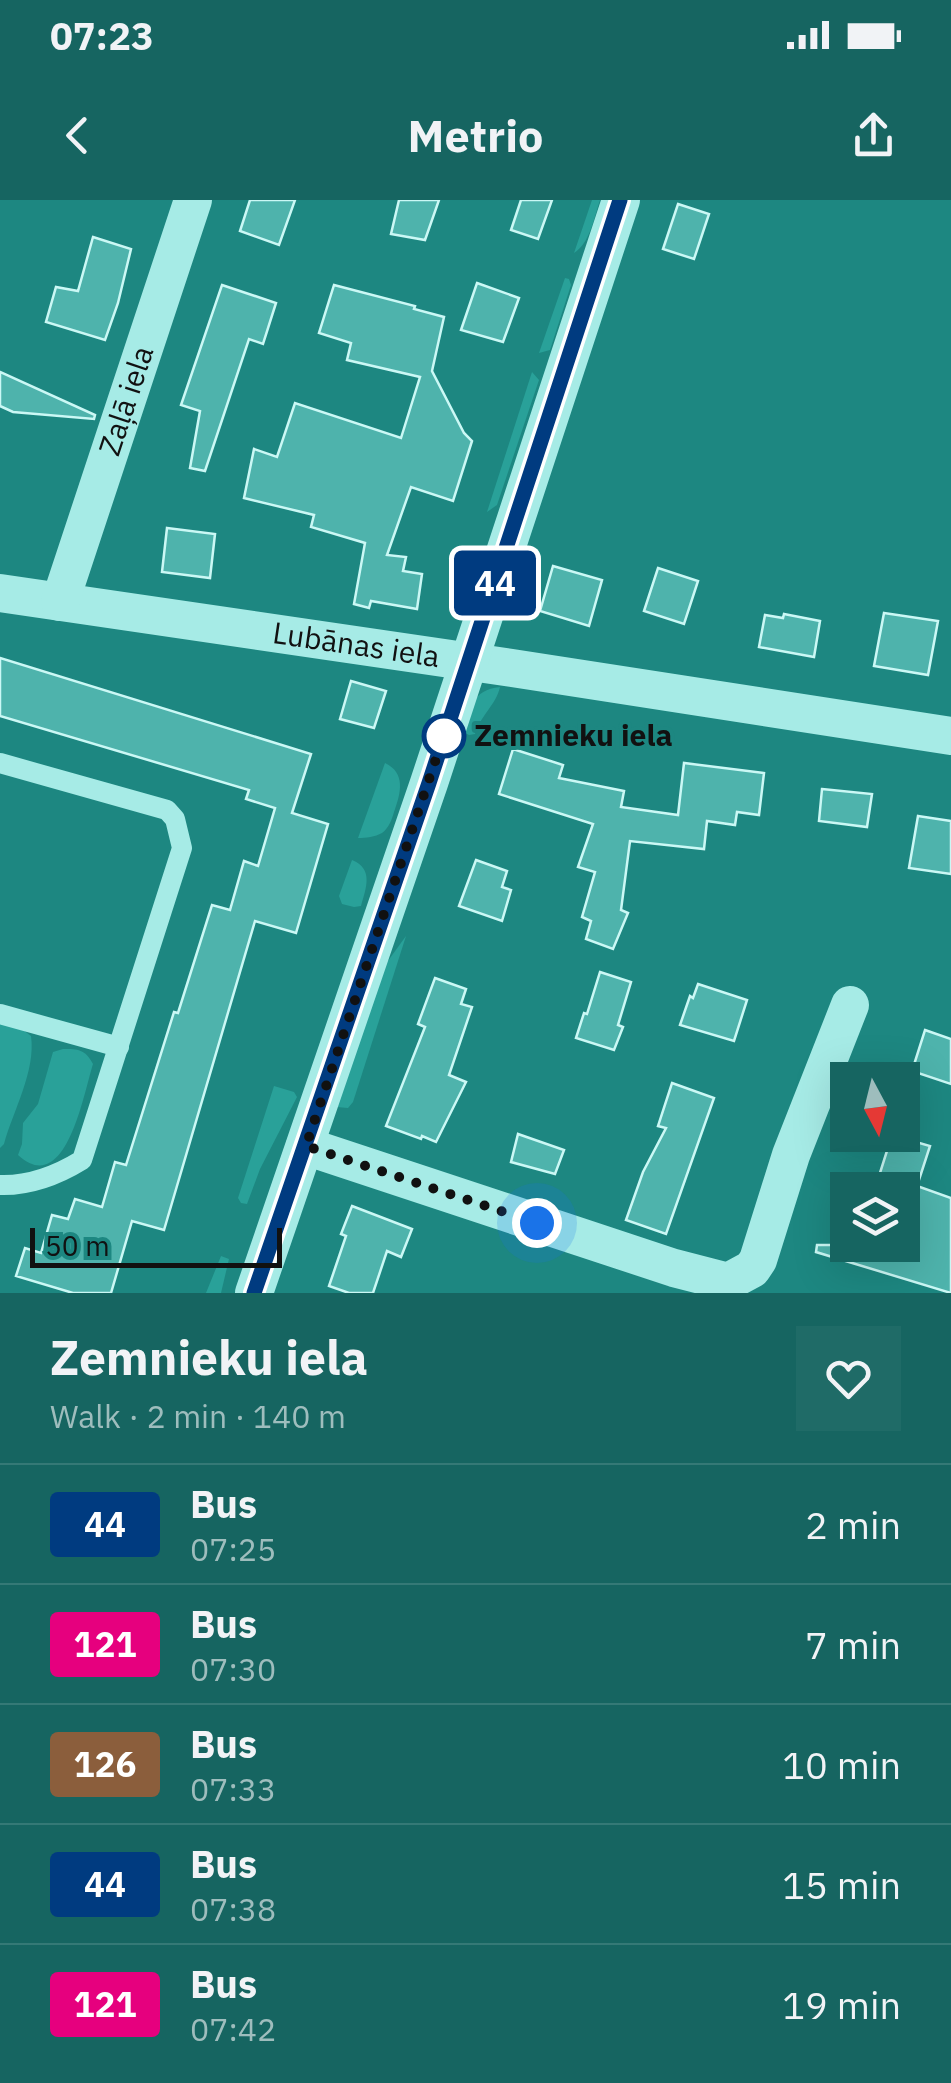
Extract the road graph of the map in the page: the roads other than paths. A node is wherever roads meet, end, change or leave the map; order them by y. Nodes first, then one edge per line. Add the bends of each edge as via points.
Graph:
1 (194, 200) edge
2 (620, 200) edge
3 (0, 593) edge
4 (60, 602) junction
5 (468, 664) junction
6 (951, 736) edge
7 (0, 763) edge
8 (850, 1006) dead end
9 (0, 1014) edge
10 (119, 1047) junction
11 (306, 1146) junction
12 (0, 1185) edge
13 (254, 1293) edge

1 - 4 street, Zaļā iela
2 - 5 street
3 - 4 street, Lubānas iela
4 - 5 street, Lubānas iela
5 - 6 street, Lubānas iela
5 - 11 street
7 - 10 lane via 167,810 175,820 182,848
8 - 11 street via 790,1155 758,1260 728,1282
9 - 10 lane
10 - 12 lane via 82,1160 54,1176
11 - 13 street

